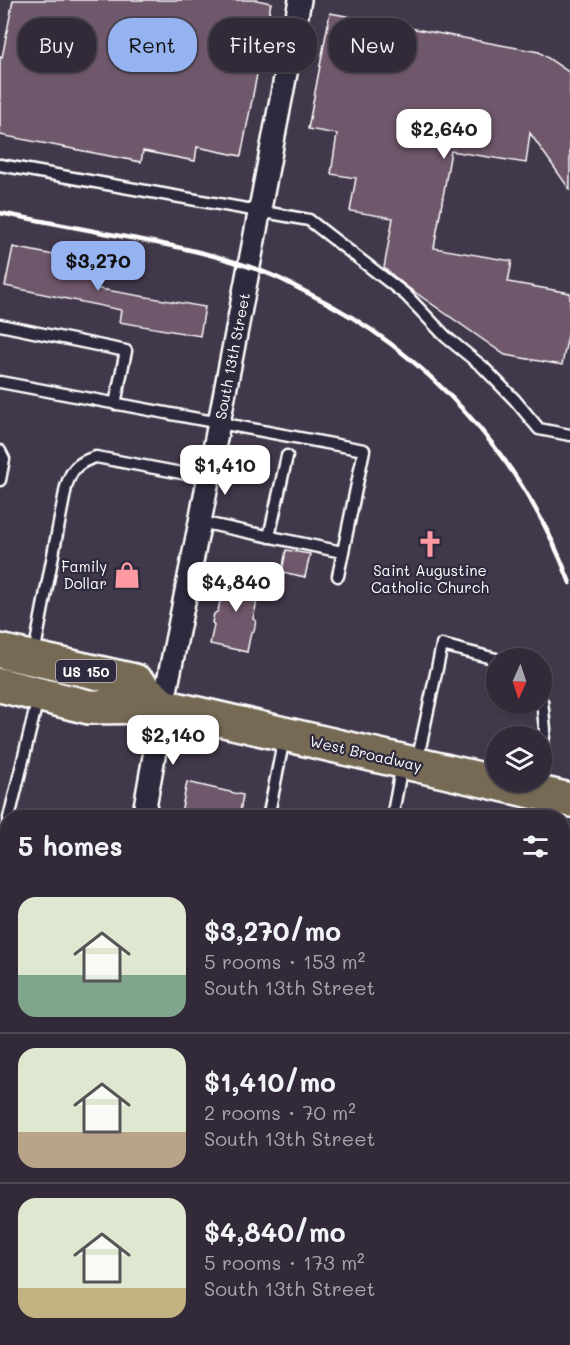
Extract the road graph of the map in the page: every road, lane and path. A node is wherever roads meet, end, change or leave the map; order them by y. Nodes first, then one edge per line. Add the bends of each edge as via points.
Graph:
1 (300, 0) edge
2 (0, 165) edge
3 (261, 211) junction
4 (0, 326) edge
5 (0, 382) edge
6 (115, 404) junction
7 (219, 422) junction
8 (570, 435) edge
9 (0, 451) edge
10 (287, 456) dead end
11 (208, 478) junction
12 (0, 480) edge
13 (200, 522) junction
14 (269, 537) junction
15 (342, 552) junction
16 (338, 576) dead end
17 (0, 651) edge
18 (486, 656) edge
19 (33, 659) junction
20 (0, 686) edge
21 (38, 694) junction
22 (163, 706) junction
23 (285, 735) junction
24 (409, 763) junction
25 (486, 778) edge
26 (548, 792) edge
27 (570, 800) edge
28 (11, 810) edge
29 (144, 810) edge
30 (270, 810) edge
31 (394, 810) edge

1 - 3 street, South 13th Street
2 - 3 lane
3 - 7 street, South 13th Street
3 - 8 lane via 309,220 406,295 446,337 483,367 539,429
4 - 6 lane via 126,351
5 - 6 lane
6 - 7 lane
7 - 11 street, South 13th Street
7 - 15 lane via 364,450
9 - 12 lane via 4,459
10 - 14 lane
11 - 13 street, South 13th Street
11 - 19 lane via 96,457 74,468 66,487
13 - 14 lane
13 - 22 street, South 13th Street
14 - 15 lane
15 - 16 lane
17 - 19 main road, West Broadway / US 150
18 - 24 lane via 442,645
19 - 22 main road, West Broadway / US 150 via 135,681
20 - 21 main road, West Broadway / US 150
21 - 22 main road, West Broadway / US 150 via 89,706
21 - 28 lane
22 - 23 main road, West Broadway / US 150
22 - 29 street, South 13th Street
23 - 24 main road, West Broadway / US 150
23 - 30 lane
24 - 25 main road, West Broadway / US 150
24 - 31 lane
26 - 27 main road, West Broadway / US 150

